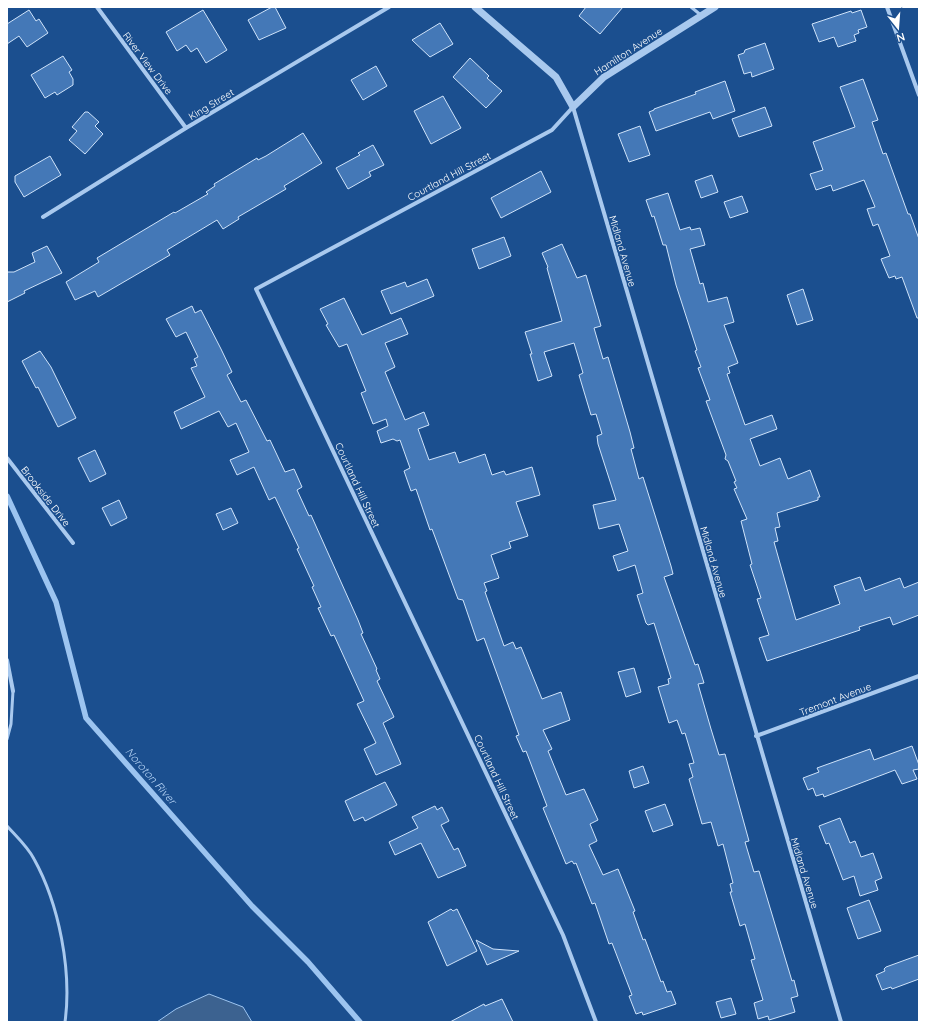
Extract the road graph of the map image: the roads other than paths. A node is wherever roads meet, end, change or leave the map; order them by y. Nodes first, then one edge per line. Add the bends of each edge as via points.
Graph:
1 (97, 7) edge
2 (389, 7) edge
3 (475, 7) edge
4 (691, 7) edge
5 (715, 7) edge
6 (886, 7) edge
7 (702, 16) junction
8 (919, 95) edge
9 (573, 106) junction
10 (186, 128) junction
11 (43, 217) dead end
12 (7, 458) edge
13 (72, 543) dead end
14 (7, 660) edge
15 (919, 676) edge
16 (13, 691) joint
17 (756, 736) junction
18 (7, 738) edge
19 (7, 826) edge
20 (64, 1022) edge
21 (596, 1022) edge
22 (841, 1022) edge

1 - 10 street, River View Drive
2 - 10 street, King Street
3 - 9 street via 556,77
4 - 7 lane
5 - 7 street, Hamilton Avenue
6 - 8 street
7 - 9 street, Hamilton Avenue via 604,77
9 - 17 street, Midland Avenue
9 - 21 street, Courtland Hill Street via 552,130 256,289 563,935
10 - 11 street, King Street
12 - 13 street, Brookside Drive
14 - 16 street
15 - 17 street, Tremont Avenue
16 - 18 lane via 11,724
17 - 22 street, Midland Avenue
19 - 20 lane via 34,858 56,911 66,962

